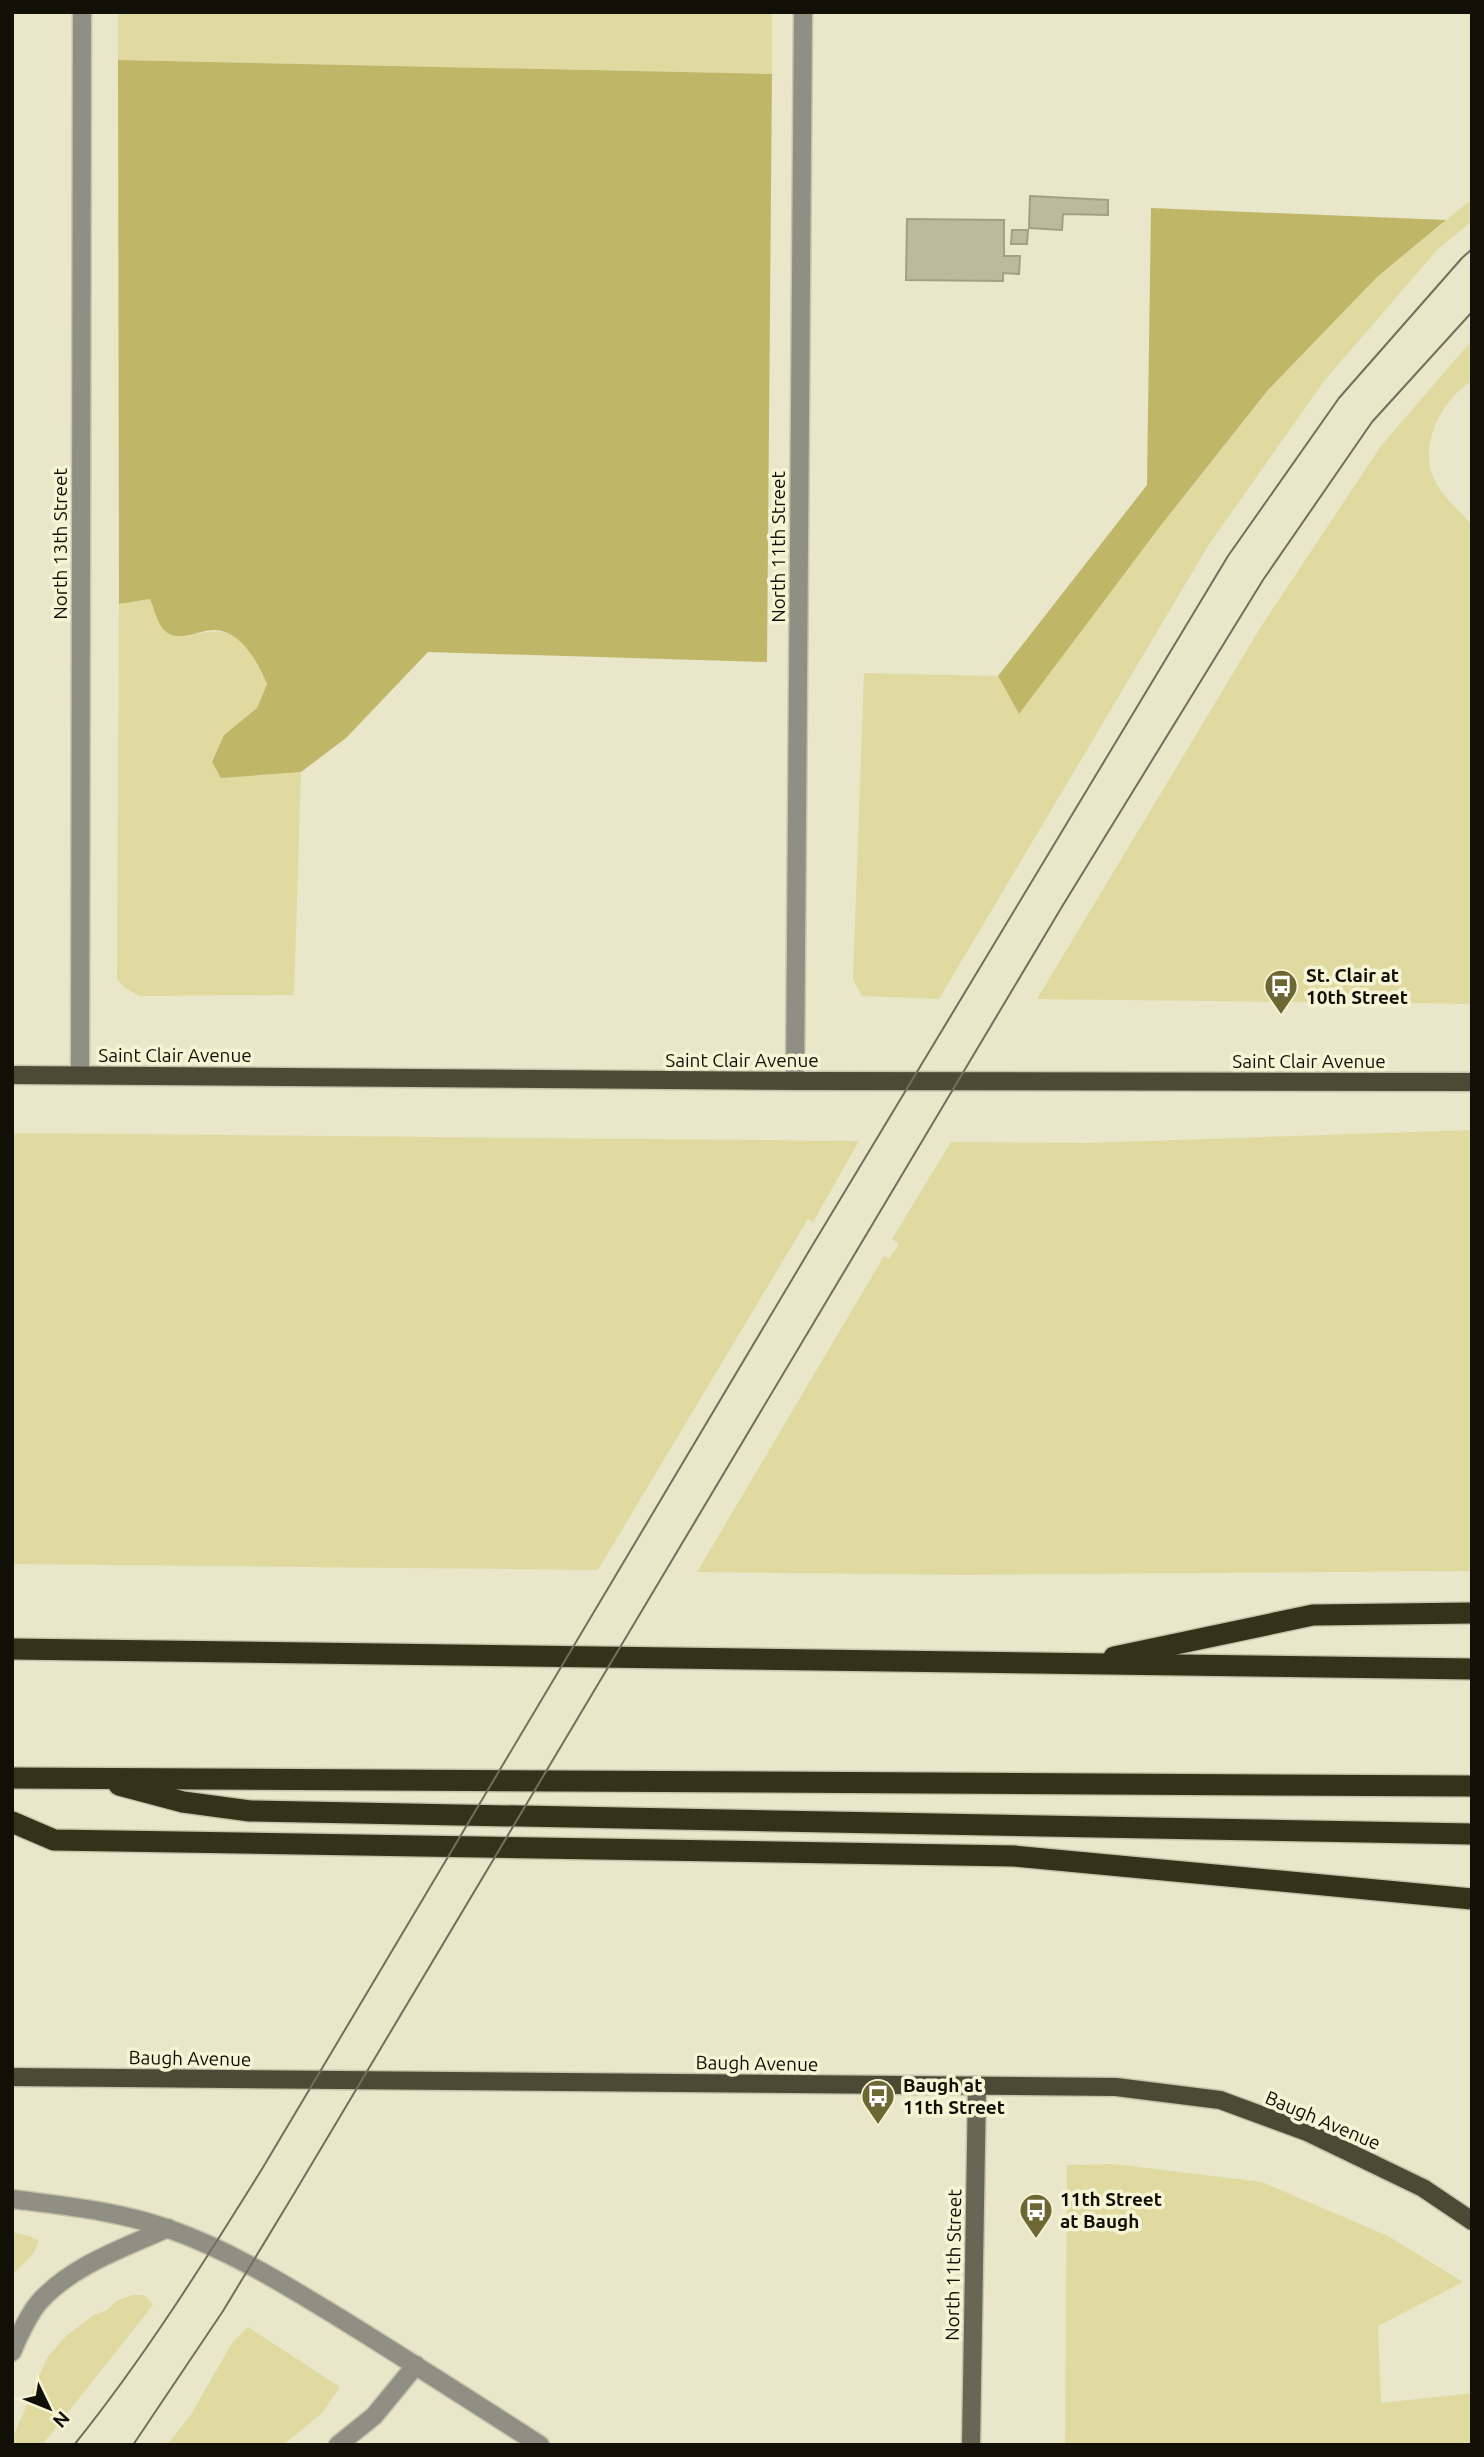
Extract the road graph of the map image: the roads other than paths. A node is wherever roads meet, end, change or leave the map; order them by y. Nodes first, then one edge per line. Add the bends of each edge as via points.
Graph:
1 (82, 12) edge
2 (803, 12) edge
3 (12, 1075) edge
4 (80, 1075) junction
5 (794, 1081) junction
6 (1472, 1082) edge
7 (1472, 1612) edge
8 (12, 1649) edge
9 (1076, 1665) junction
10 (1472, 1669) edge
11 (90, 1777) junction
12 (12, 1778) edge
13 (1472, 1786) edge
14 (12, 1822) edge
15 (1472, 1834) edge
16 (1472, 1899) edge
17 (12, 2077) edge
18 (977, 2085) junction
19 (12, 2199) edge
20 (1472, 2221) edge
21 (168, 2228) junction
22 (12, 2352) edge
23 (416, 2365) junction
24 (338, 2445) edge
25 (540, 2445) edge
26 (971, 2445) edge

1 - 4 street, North 13th Street
2 - 5 street, North 11th Street
3 - 4 main road, Saint Clair Avenue
4 - 5 main road, Saint Clair Avenue
5 - 6 main road, Saint Clair Avenue
7 - 9 highway via 1313,1615
8 - 9 highway
9 - 10 highway
11 - 12 highway
11 - 13 highway
11 - 15 highway via 183,1802 250,1811
14 - 16 highway via 54,1840 1014,1856
17 - 18 main road, Baugh Avenue
18 - 20 main road, Baugh Avenue via 1116,2087 1220,2100 1307,2132 1423,2188
18 - 26 street, North 11th Street
19 - 21 street via 110,2213
21 - 22 street via 67,2277 39,2301
21 - 23 street via 270,2276
23 - 24 street via 374,2416
23 - 25 street

